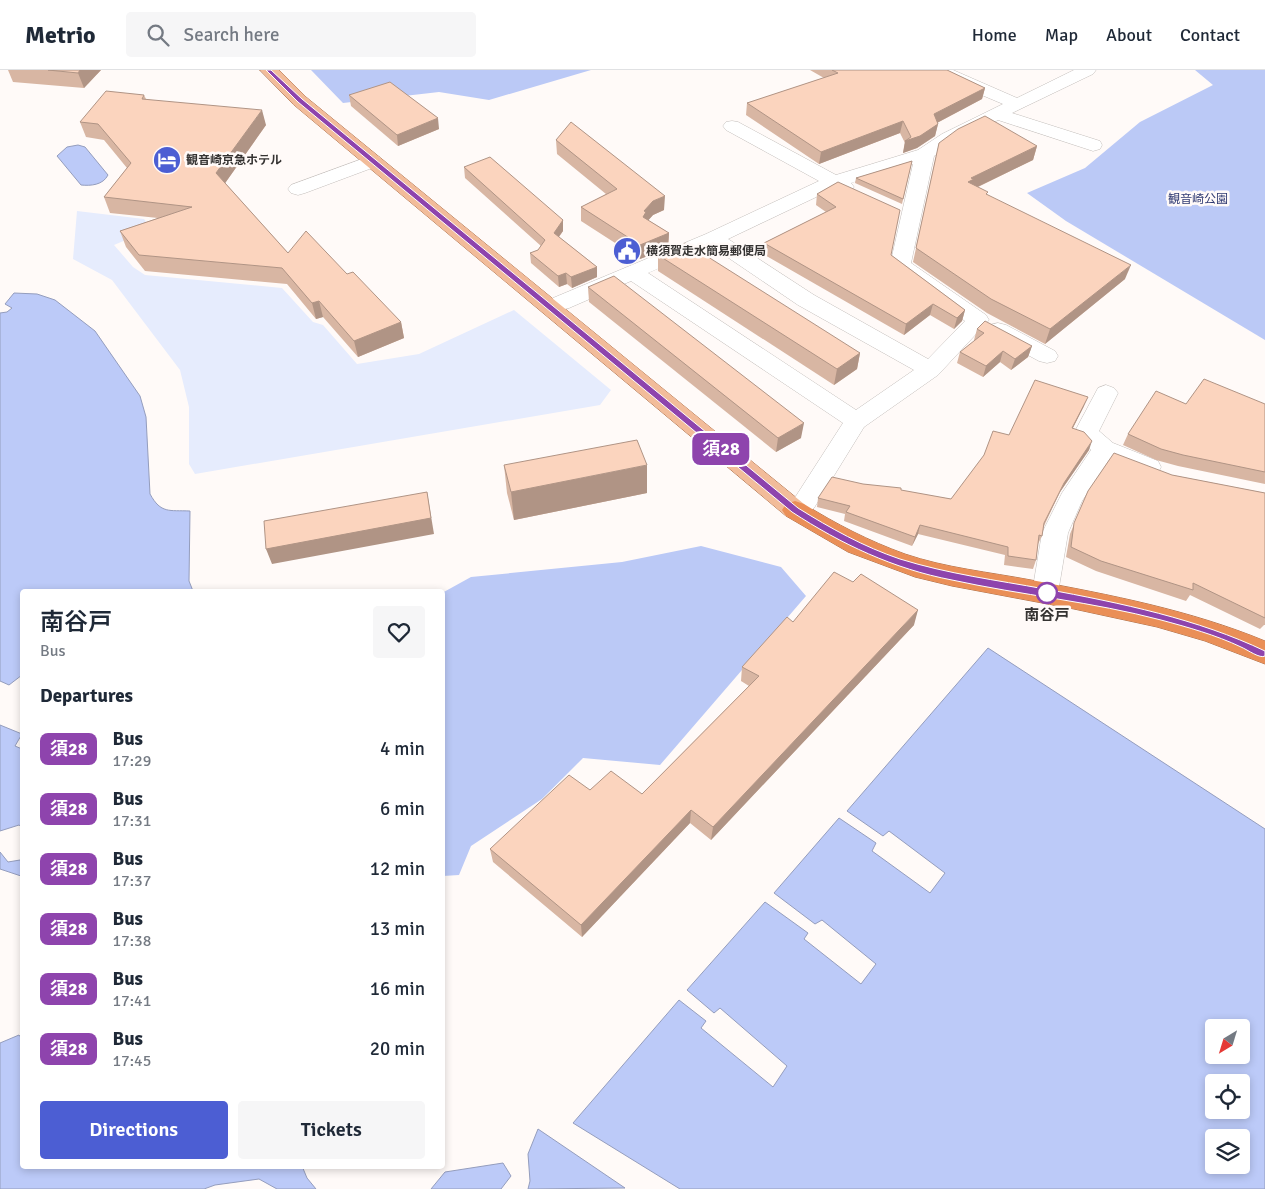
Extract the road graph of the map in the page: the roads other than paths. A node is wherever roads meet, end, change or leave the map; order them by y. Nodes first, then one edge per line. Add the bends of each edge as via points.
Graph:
1 (269, 70) edge
2 (938, 70) edge
3 (1047, 70) edge
4 (1087, 70) edge
5 (1068, 79) junction
6 (1017, 104) junction
7 (996, 114) junction
8 (732, 126) dead end
9 (1093, 145) dead end
10 (926, 154) junction
11 (373, 161) junction
12 (832, 182) junction
13 (298, 189) dead end
14 (859, 194) edge
15 (713, 238) junction
16 (632, 272) junction
17 (561, 303) dead end
18 (978, 320) junction
19 (1047, 356) dead end
20 (930, 370) junction
21 (1106, 393) dead end
22 (856, 421) junction
23 (1104, 450) junction
24 (1167, 475) edge
25 (795, 510) junction
26 (1045, 593) junction
27 (1265, 653) edge

1 - 11 main road via 290,92
2 - 6 street
3 - 5 street
4 - 5 street
5 - 6 street
6 - 7 street
7 - 9 street
7 - 10 street via 948,138
8 - 12 street
10 - 12 street
10 - 18 street via 902,214 900,265
11 - 13 street
11 - 25 main road
12 - 14 street
12 - 15 street
15 - 16 street
15 - 20 street via 806,300
16 - 17 street
16 - 22 street
18 - 19 street
18 - 20 street
20 - 22 street
21 - 23 street via 1086,433
22 - 25 street via 805,502
23 - 24 street
23 - 26 street via 1071,499 1055,533
25 - 26 highway via 859,547 897,561 951,577
26 - 27 highway via 1160,616

